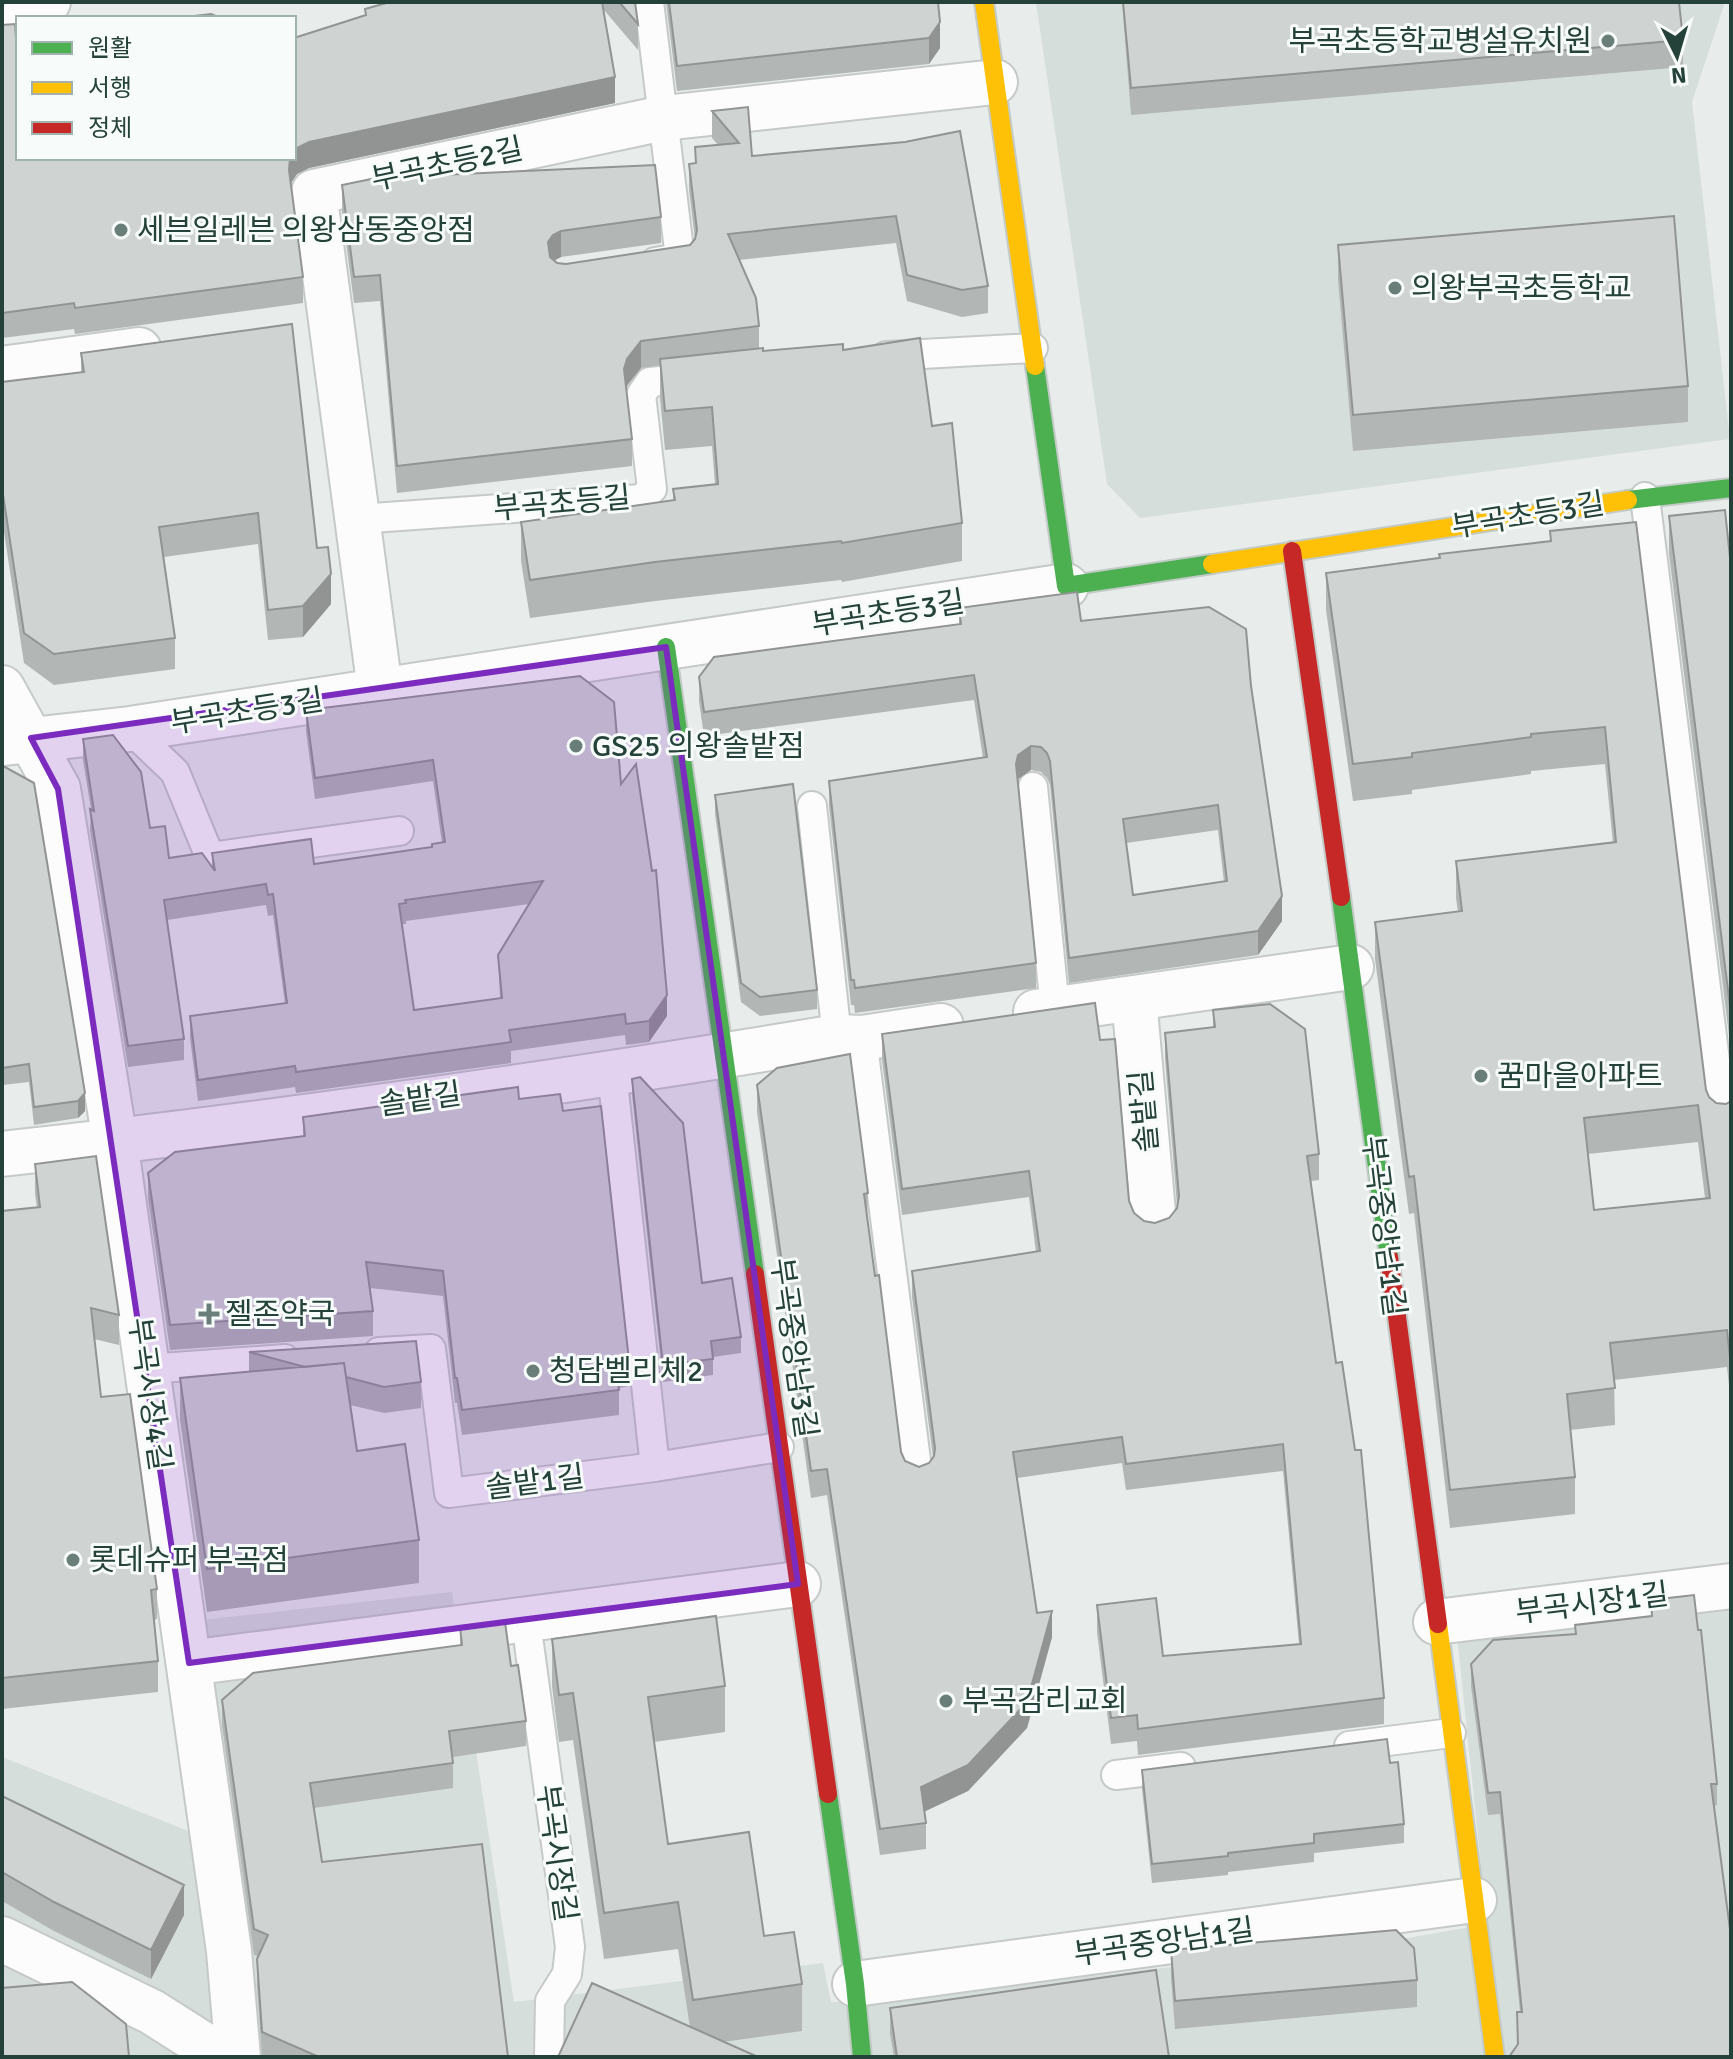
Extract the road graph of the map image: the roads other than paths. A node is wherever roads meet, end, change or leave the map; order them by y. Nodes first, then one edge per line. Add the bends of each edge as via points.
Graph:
1 (48, 2) edge
2 (649, 2) edge
3 (984, 2) edge
4 (25, 16) edge
5 (995, 82) junction
6 (664, 118) junction
7 (622, 266) edge
8 (332, 324) junction
9 (286, 330) edge
10 (179, 344) edge
11 (1033, 348) junction
12 (859, 359) edge
13 (2, 369) edge
14 (725, 374) edge
15 (1731, 488) edge
16 (1645, 497) junction
17 (358, 519) junction
18 (1292, 551) junction
19 (1066, 586) junction
20 (666, 647) junction
21 (2, 688) edge
22 (380, 690) junction
23 (130, 729) junction
24 (17, 741) edge
25 (1033, 787) dead end
26 (812, 806) dead end
27 (399, 831) dead end
28 (1351, 967) junction
29 (1134, 998) junction
30 (1055, 1009) junction
31 (850, 1038) junction
32 (725, 1056) junction
33 (612, 1073) junction
34 (1723, 1125) edge
35 (115, 1141) junction
36 (2, 1154) edge
37 (1154, 1224) edge
38 (352, 1354) edge
39 (305, 1358) edge
40 (147, 1369) junction
41 (779, 1447) junction
42 (655, 1467) junction
43 (918, 1476) edge
44 (798, 1584) junction
45 (1730, 1593) edge
46 (1436, 1622) junction
47 (529, 1644) dead end
48 (189, 1663) junction
49 (1451, 1733) junction
50 (1330, 1748) edge
51 (1208, 1764) edge
52 (1116, 1775) dead end
53 (1474, 1900) junction
54 (2, 1939) edge
55 (855, 1984) junction
56 (223, 2057) edge
57 (238, 2057) edge
58 (549, 2057) edge
59 (862, 2057) edge
60 (1495, 2057) edge

1 - 4 street
2 - 6 lane
3 - 5 street
5 - 6 street, 부곡초등2길
5 - 11 street
6 - 7 lane via 680,258
6 - 8 street, 부곡초등2길 via 314,192
8 - 9 street
8 - 17 street, 부곡초등2길
10 - 13 street
11 - 12 lane
11 - 19 street
14 - 17 lane, 부곡초등길 via 650,382 641,395 652,489 641,499
15 - 16 street, 부곡초등3길
16 - 18 street, 부곡초등3길
16 - 34 lane, 부곡초등3길
17 - 22 street, 부곡초등2길
18 - 19 street, 부곡초등3길
18 - 28 street, 부곡중앙남1길
19 - 20 street, 부곡초등3길
20 - 22 street, 부곡초등3길
20 - 32 street, 부곡중앙남3길
21 - 24 street, 부곡시장4길
22 - 23 street, 부곡초등3길
23 - 24 street, 부곡초등3길
23 - 27 lane, 부곡초등3길 via 175,772 210,857
24 - 35 street, 부곡시장4길 via 58,789
25 - 30 lane
26 - 31 lane
28 - 29 street, 솔밭길
28 - 46 street, 부곡중앙남1길
29 - 30 street, 솔밭길
29 - 37 street, 솔밭길
30 - 31 street, 솔밭길
31 - 32 street, 솔밭길
31 - 43 lane
32 - 33 street, 솔밭길
32 - 41 street, 부곡중앙남3길
33 - 35 street, 솔밭길
33 - 42 lane
35 - 36 street, 솔밭길
35 - 40 street, 부곡시장4길
38 - 42 lane, 솔밭1길 via 431,1349 449,1493
39 - 40 lane
40 - 48 street, 부곡시장4길
41 - 42 lane
41 - 44 street, 부곡중앙남3길
44 - 48 street
44 - 55 street, 부곡중앙남3길
45 - 46 street, 부곡시장1길
46 - 49 street, 부곡중앙남1길
47 - 58 lane, 부곡시장길 via 570,1947 567,1974 550,2001
48 - 57 street, 부곡시장4길 via 229,1951
49 - 50 lane
49 - 53 street, 부곡중앙남1길
51 - 52 lane
53 - 55 street, 부곡중앙남1길
53 - 60 street, 부곡중앙남1길
54 - 56 street via 152,2012
55 - 59 street, 부곡중앙남3길

